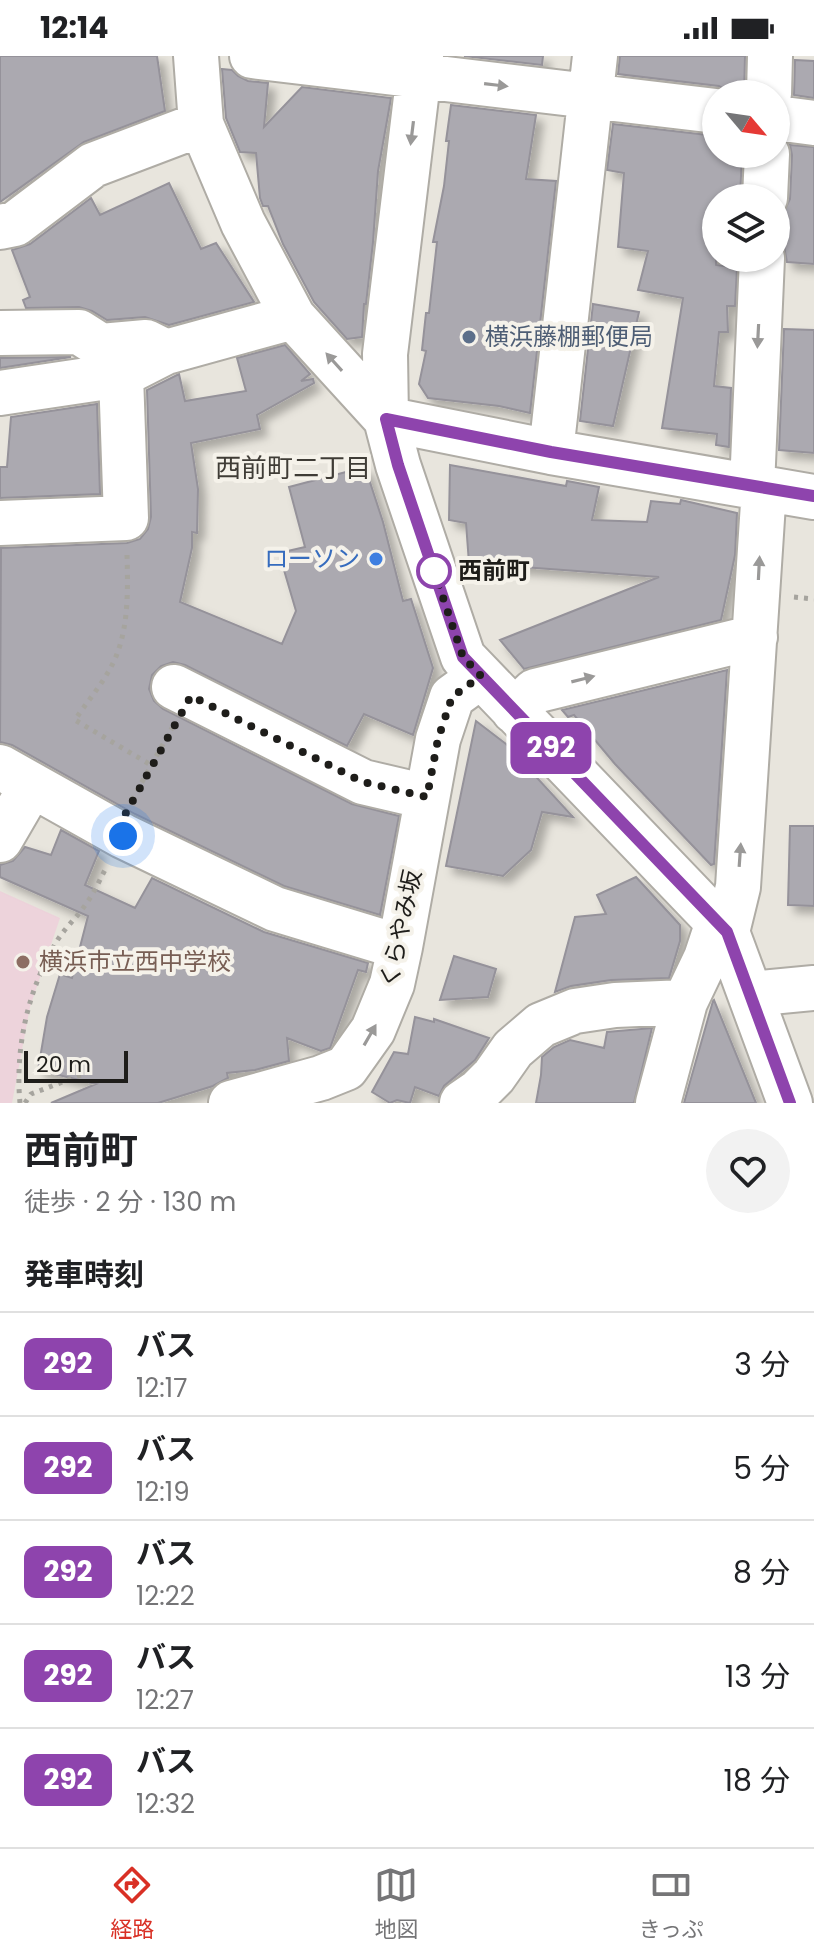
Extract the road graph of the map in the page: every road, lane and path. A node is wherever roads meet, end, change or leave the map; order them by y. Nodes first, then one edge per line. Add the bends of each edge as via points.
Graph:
1 (196, 56) edge
2 (770, 56) edge
3 (278, 58) edge
4 (420, 66) edge
5 (592, 76) edge
6 (769, 80) edge
7 (702, 107) edge
8 (790, 120) edge
9 (814, 123) edge
10 (201, 124) junction
11 (0, 227) edge
12 (762, 272) edge
13 (293, 317) junction
14 (0, 333) edge
15 (166, 352) junction
16 (121, 375) junction
17 (0, 393) edge
18 (386, 419) junction
19 (551, 452) junction
20 (758, 487) junction
21 (814, 497) edge
22 (126, 518) junction
23 (0, 523) edge
24 (755, 637) junction
25 (481, 676) junction
26 (183, 692) joint
27 (514, 711) junction
28 (151, 765) junction
29 (16, 776) edge
30 (427, 797) junction
31 (116, 831) junction
32 (0, 840) edge
33 (87, 904) dead end
34 (722, 927) junction
35 (400, 947) junction
36 (814, 988) edge
37 (751, 994) junction
38 (685, 1002) junction
39 (94, 1070) dead end
40 (334, 1090) edge
41 (23, 1103) edge
42 (231, 1103) edge
43 (462, 1103) edge
44 (658, 1103) edge
45 (790, 1103) edge

1 - 10 street
2 - 6 street
3 - 4 street
4 -> 5 street
4 -> 18 street via 385,354
5 - 7 street
5 - 19 street
8 - 9 street
10 - 11 street via 93,165 15,224
10 - 13 street via 243,223
12 -> 20 street
13 - 15 street
18 -> 13 street
14 - 15 street via 79,332 101,346 146,342
15 - 16 street
16 - 17 street
16 - 22 street
18 - 19 street
18 - 25 street via 463,657
19 - 20 street
20 - 21 street
24 -> 20 street
22 - 23 street
22 - 28 path via 128,594 122,634 112,666 75,720
27 -> 24 street via 535,691
34 -> 24 street via 738,887
25 - 27 street
25 - 30 street, くらやみ坂 via 452,697
26 - 28 path
26 - 30 street via 363,782
27 - 34 street
28 - 31 path
29 - 31 street
29 - 32 street
30 - 35 street, くらやみ坂
31 - 35 street via 275,909
33 - 41 path via 53,947 32,995 17,1072
34 - 37 street
34 - 38 street
40 -> 35 street, くらやみ坂 via 373,1030
36 - 37 street
37 - 45 street
38 - 43 street via 575,1011 541,1025
38 - 44 street
39 - 41 path via 31,1094
40 - 42 street, くらやみ坂

